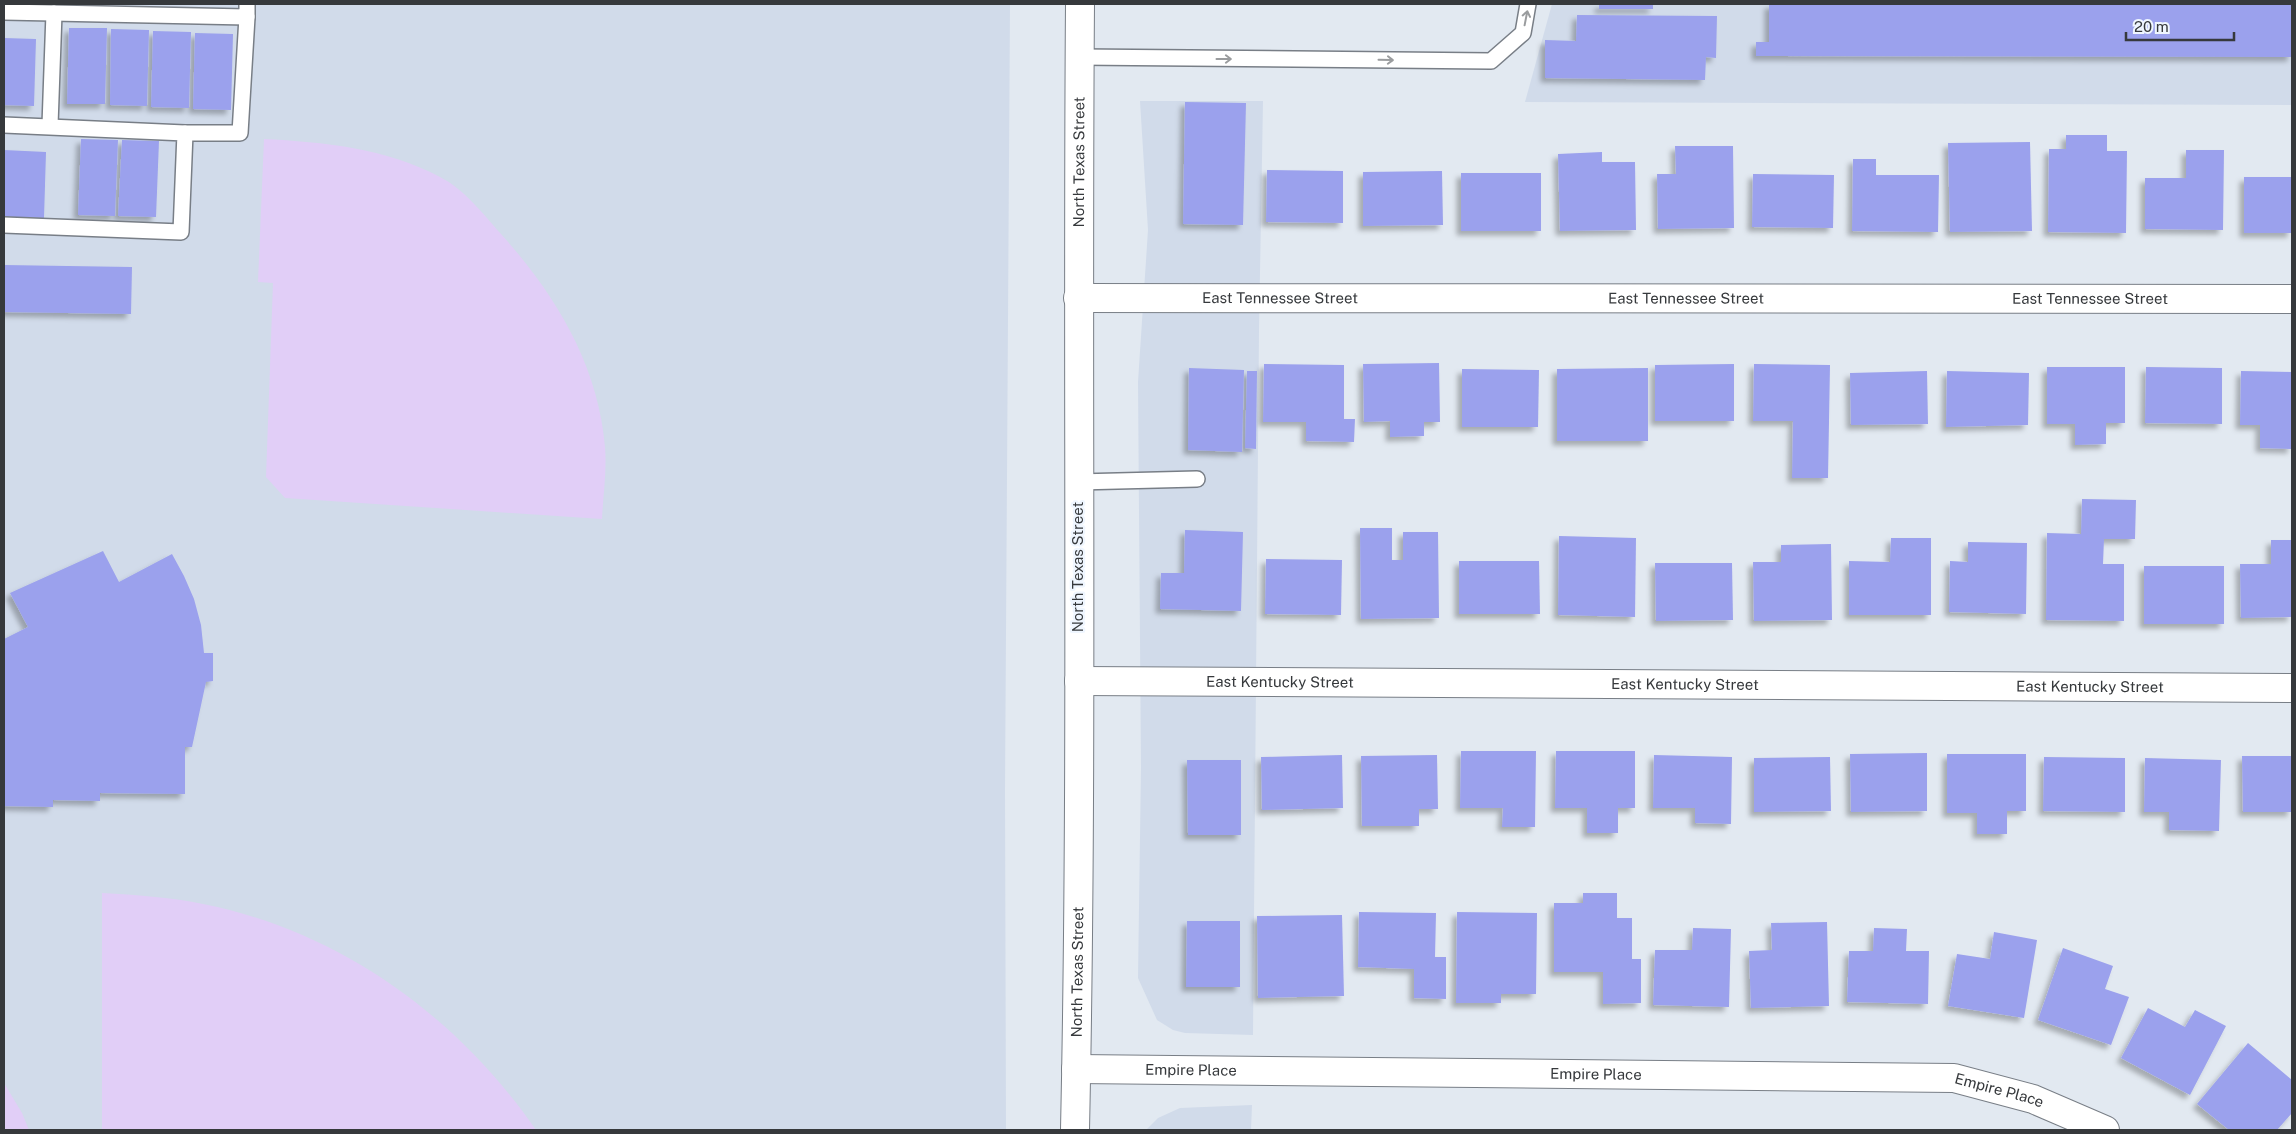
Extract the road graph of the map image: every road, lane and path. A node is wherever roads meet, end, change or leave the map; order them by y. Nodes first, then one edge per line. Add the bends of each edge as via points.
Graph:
1 (1080, 4) edge
2 (1528, 4) edge
3 (34, 8) edge
4 (135, 9) edge
5 (247, 10) edge
6 (4, 12) edge
7 (54, 13) junction
8 (1080, 57) junction
9 (4, 125) edge
10 (50, 125) junction
11 (185, 133) junction
12 (4, 226) edge
13 (1078, 298) junction
14 (2292, 299) edge
15 (1198, 479) dead end
16 (1078, 482) junction
17 (1079, 681) junction
18 (2292, 688) edge
19 (1076, 1069) junction
20 (1075, 1130) edge
21 (2105, 1130) edge

1 - 8 street, North Texas Street
8 -> 2 lane via 1491,62 1523,33
3 - 6 lane
3 - 7 lane
4 - 5 lane
4 - 7 lane
5 - 11 lane via 240,133
7 - 10 lane
8 - 13 street, North Texas Street
9 - 10 lane
10 - 11 lane
11 - 12 lane via 181,232
13 - 14 street, East Tennessee Street
13 - 16 street, North Texas Street
15 - 16 lane
16 - 17 street, North Texas Street
17 - 18 street, East Kentucky Street
17 - 19 street, North Texas Street
19 - 20 street, North Texas Street
19 - 21 street, Empire Place via 1954,1078 2033,1099

